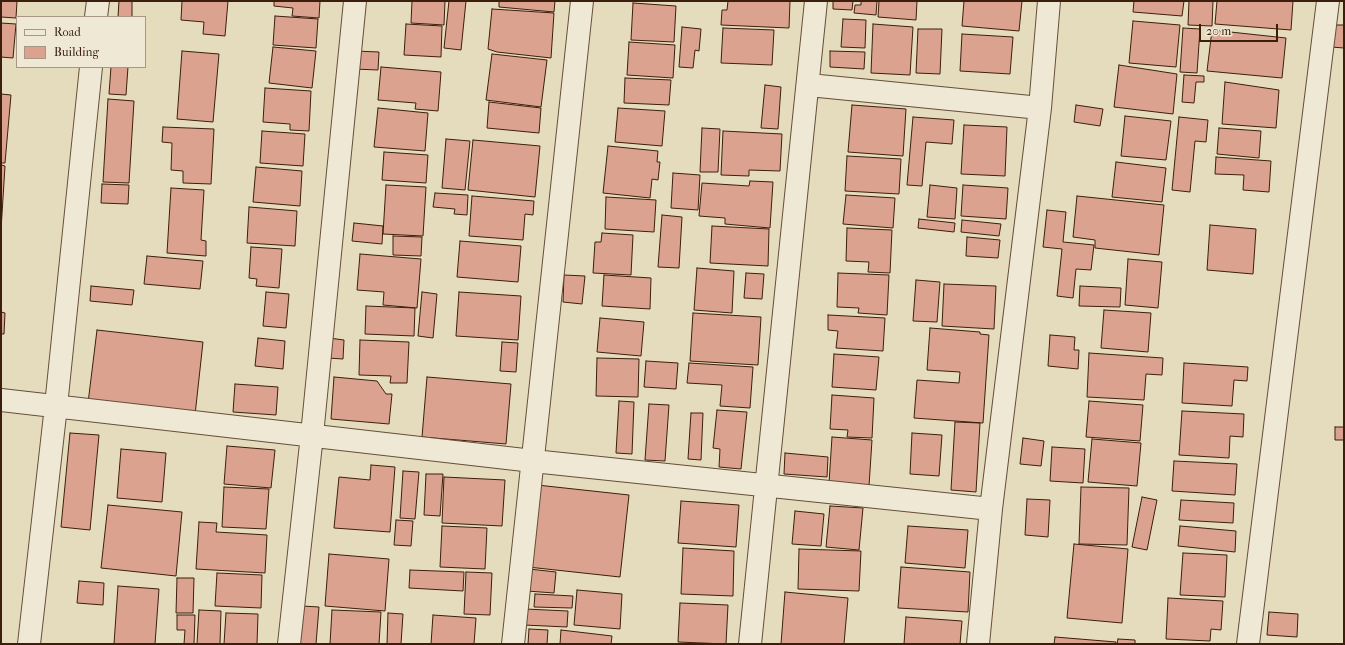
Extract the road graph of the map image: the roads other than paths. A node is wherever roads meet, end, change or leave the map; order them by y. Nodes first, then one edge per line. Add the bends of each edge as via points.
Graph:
1 (98, 1) edge
2 (355, 1) edge
3 (582, 1) edge
4 (816, 1) edge
5 (1049, 1) edge
6 (1328, 1) edge
7 (96, 16) edge
8 (91, 68) edge
9 (809, 85) junction
10 (1040, 108) junction
11 (1, 400) edge
12 (56, 406) junction
13 (312, 435) junction
14 (533, 461) junction
15 (767, 486) junction
16 (991, 509) junction
17 (29, 644) edge
18 (289, 644) edge
19 (513, 644) edge
20 (750, 644) edge
21 (978, 644) edge
22 (1248, 644) edge

1 - 7 street
2 - 13 street
3 - 14 street
4 - 9 street
5 - 10 street
6 - 22 street
8 - 12 street
9 - 10 street
9 - 15 street
10 - 16 street
11 - 12 street
12 - 13 street
12 - 17 street
13 - 14 street
13 - 18 street
14 - 15 street
14 - 19 street
15 - 16 street
15 - 20 street
16 - 21 street

